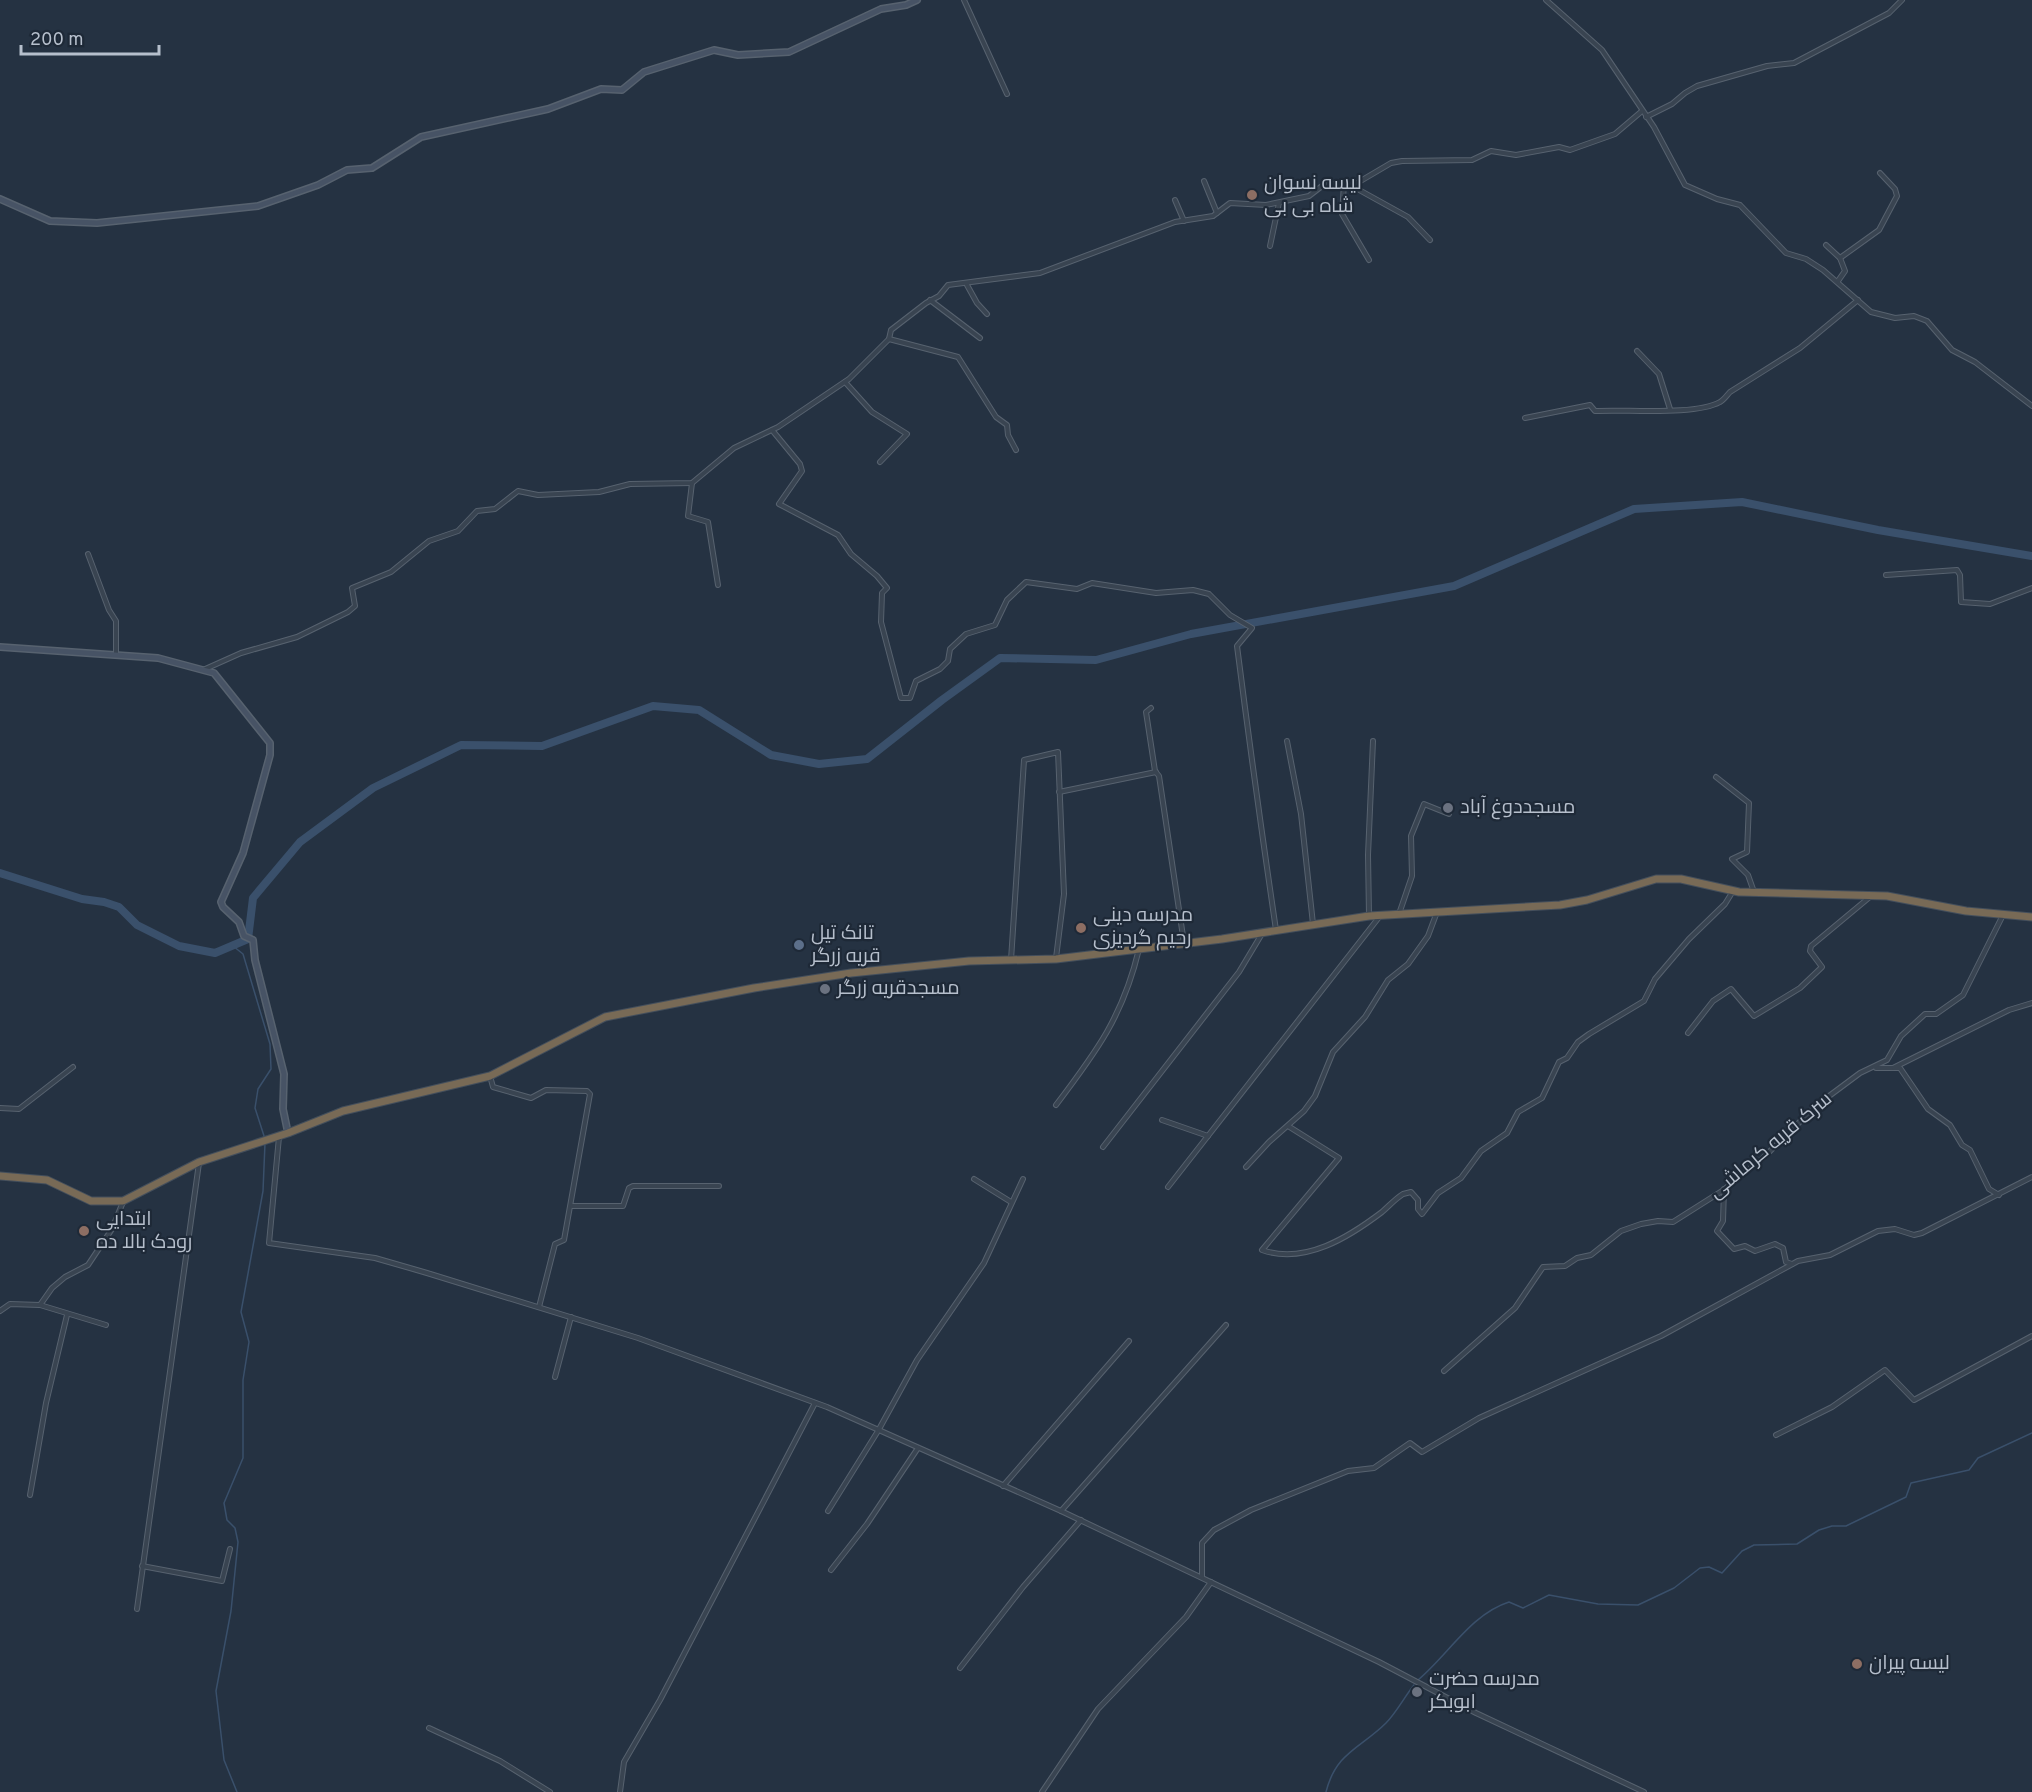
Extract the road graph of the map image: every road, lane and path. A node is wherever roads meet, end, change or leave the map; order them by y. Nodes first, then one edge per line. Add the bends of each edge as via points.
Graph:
1 (917, 0) edge
2 (964, 0) edge
3 (1546, 0) edge
4 (1902, 0) edge
5 (1006, 94) dead end
6 (1642, 111) junction
7 (1646, 117) junction
8 (1880, 173) dead end
9 (1204, 182) dead end
10 (1344, 184) junction
11 (1352, 186) junction
12 (0, 199) edge
13 (1175, 200) dead end
14 (1279, 203) junction
15 (1217, 213) junction
16 (1184, 221) junction
17 (1430, 240) dead end
18 (1826, 244) dead end
19 (1270, 246) dead end
20 (1840, 258) junction
21 (1369, 260) dead end
22 (1838, 281) junction
23 (967, 285) junction
24 (930, 300) junction
25 (1858, 300) junction
26 (987, 314) dead end
27 (980, 338) dead end
28 (889, 339) junction
29 (1637, 351) dead end
30 (845, 382) junction
31 (2032, 405) edge
32 (1670, 409) junction
33 (1525, 418) dead end
34 (772, 430) junction
35 (1016, 450) dead end
36 (880, 462) dead end
37 (692, 483) junction
38 (87, 554) dead end
39 (1886, 575) dead end
40 (718, 585) dead end
41 (2032, 588) edge
42 (0, 647) edge
43 (116, 654) junction
44 (202, 670) junction
45 (1151, 708) dead end
46 (1287, 741) dead end
47 (1373, 741) dead end
48 (1158, 772) junction
49 (1716, 777) dead end
50 (1059, 792) junction
51 (1449, 814) dead end
52 (1733, 890) junction
53 (1754, 892) junction
54 (1872, 895) junction
55 (1437, 912) junction
56 (1399, 914) junction
57 (1380, 915) junction
58 (2003, 915) junction
59 (1369, 916) junction
60 (2032, 917) edge
61 (1313, 925) junction
62 (1276, 930) junction
63 (1263, 932) junction
64 (1184, 944) junction
65 (1139, 949) junction
66 (1056, 958) junction
67 (1011, 961) junction
68 (2032, 1003) edge
69 (1688, 1033) dead end
70 (73, 1067) dead end
71 (1875, 1068) junction
72 (1893, 1068) junction
73 (490, 1076) junction
74 (1056, 1105) dead end
75 (0, 1108) edge
76 (1162, 1119) dead end
77 (1288, 1126) junction
78 (288, 1133) junction
79 (279, 1136) junction
80 (1208, 1136) junction
81 (1103, 1147) dead end
82 (199, 1162) junction
83 (1246, 1167) dead end
84 (0, 1176) edge
85 (2032, 1177) edge
86 (974, 1179) dead end
87 (1023, 1179) dead end
88 (719, 1186) dead end
89 (1168, 1187) dead end
90 (1724, 1189) junction
91 (1999, 1195) junction
92 (123, 1201) junction
93 (1011, 1202) junction
94 (572, 1206) junction
95 (1793, 1264) junction
96 (40, 1305) junction
97 (539, 1307) junction
98 (0, 1311) edge
99 (67, 1315) junction
100 (570, 1317) junction
101 (106, 1325) dead end
102 (1226, 1325) dead end
103 (2032, 1336) edge
104 (1129, 1341) dead end
105 (1444, 1371) dead end
106 (555, 1377) dead end
107 (815, 1403) junction
108 (878, 1431) junction
109 (1776, 1435) dead end
110 (918, 1448) junction
111 (1004, 1486) junction
112 (30, 1495) dead end
113 (828, 1511) dead end
114 (1061, 1511) junction
115 (1081, 1520) junction
116 (230, 1549) dead end
117 (142, 1566) junction
118 (831, 1570) dead end
119 (1202, 1578) junction
120 (1211, 1582) junction
121 (137, 1609) dead end
122 (960, 1668) dead end
123 (429, 1728) dead end
124 (550, 1792) edge
125 (620, 1792) edge
126 (1042, 1792) edge
127 (1644, 1792) edge

1 - 12 street via 881,9 789,52 738,55 714,50 644,72 622,90 601,88 548,109 421,137 372,168 347,170 318,185 258,206 96,223 50,221
2 - 5 street
3 - 6 street via 1602,50
4 - 7 street via 1889,13 1794,63 1767,66 1697,86
6 - 7 street
6 - 11 street via 1615,134 1570,150 1559,147 1516,155 1491,151 1472,160 1402,161 1391,163
7 - 22 street via 1685,185 1717,200 1740,205 1786,253 1806,259
8 - 20 street via 1897,195 1879,230
9 - 15 street
10 - 11 street
10 - 14 street via 1322,186 1309,196
10 - 21 street via 1342,214
11 - 17 street via 1408,217
13 - 16 street
14 - 15 street via 1236,202
14 - 19 street
15 - 16 street
16 - 23 street via 1040,273
18 - 20 street
20 - 22 street via 1845,271
22 - 25 street
23 - 24 street via 948,285
23 - 26 street
24 - 27 street
24 - 28 street via 891,330
25 - 31 street via 1871,312 1886,317 1914,316 1927,321 1952,350 1975,362
25 - 32 street via 1800,348 1730,392 1721,402
28 - 30 street
28 - 35 street via 958,357 996,417 1007,425
29 - 32 street via 1659,374
30 - 34 street
30 - 36 street via 872,412 907,434
32 - 33 street via 1595,411 1590,405
34 - 37 street via 734,448
34 - 62 street via 802,471 779,504 838,535 851,554 887,588 882,593 881,622 901,698 910,698 916,681 940,669 948,661 951,649 966,634 994,625 1007,600 1026,582 1077,589 1092,583 1156,592 1193,590 1209,594 1230,615 1252,628 1236,646
37 - 40 street via 688,516 708,522
37 - 44 street via 630,484 599,492 538,495 518,491 495,509 477,511 458,531 429,541 391,572 351,588 355,606 348,612 297,637 241,653
38 - 43 street via 116,621
39 - 41 street via 1957,570 1961,602 1990,604
42 - 43 street
43 - 44 street via 158,658
44 - 78 street via 214,673 270,743 243,854 221,902 239,922 244,936 253,940 284,1074 283,1109
45 - 48 street via 1146,712
46 - 61 street via 1301,814
47 - 59 street
48 - 50 street
48 - 64 street
49 - 53 street via 1749,803 1747,852 1732,859 1748,875
50 - 66 street via 1064,894
50 - 67 street via 1058,752 1024,760
51 - 56 street via 1424,804 1411,836 1413,876
52 - 53 highway
52 - 55 highway via 1681,879 1656,879 1560,905
52 - 77 street via 1725,904 1655,979 1644,1001 1578,1042 1567,1058 1559,1062 1542,1098 1518,1112 1507,1133 1481,1151 1461,1178 1438,1193 1422,1214 1411,1192 1403,1194 1345,1240 1304,1252 1274,1254 1262,1250 1339,1158
53 - 54 highway
54 - 58 highway
54 - 69 street via 1810,946 1822,967 1800,988 1754,1016 1731,989 1713,1001
55 - 56 highway
55 - 77 street via 1428,936 1408,964 1388,980 1365,1017 1333,1052 1315,1095
56 - 57 highway
57 - 59 highway
57 - 80 street
58 - 60 highway
58 - 71 street, سرک قریه کرماشی via 1963,995 1942,1011 1925,1014 1901,1036 1887,1060
59 - 61 highway
61 - 62 highway
62 - 63 highway
63 - 64 highway
63 - 81 street via 1239,972
64 - 65 highway
65 - 66 highway
65 - 74 street via 1119,1012 1088,1064
66 - 67 highway
67 - 73 highway via 969,961 840,975 605,1017
68 - 72 street via 2009,1010
70 - 75 street via 19,1109
71 - 72 street
71 - 90 street, سرک قریه کرماشی via 1860,1073 1817,1105 1763,1158
72 - 91 street via 1900,1068 1924,1104 1950,1125 1962,1145 1970,1150 1989,1189
73 - 78 highway via 343,1111
73 - 94 street via 493,1087 525,1097 546,1090 590,1092
76 - 80 street
77 - 83 street
78 - 79 highway
79 - 82 highway
79 - 97 street via 269,1243 375,1258
80 - 89 street
82 - 92 highway
82 - 117 street
84 - 92 highway via 47,1180 91,1201
85 - 91 street
86 - 93 street
87 - 93 street
88 - 94 street via 633,1186 623,1206
90 - 95 street via 1723,1221 1717,1231 1727,1244 1734,1249 1744,1246 1755,1251 1775,1244 1783,1248 1786,1262
90 - 105 street, سرک قریه کرماشی via 1673,1222 1641,1224 1621,1231 1591,1255 1565,1266 1543,1267 1515,1308
91 - 95 street via 1922,1233 1878,1231 1830,1255
92 - 96 street via 112,1229 88,1265 51,1288
93 - 108 street via 984,1263 917,1360
94 - 97 street via 564,1240 555,1244
95 - 119 street via 1660,1336 1479,1418 1422,1452 1410,1443 1374,1468 1348,1471 1242,1515 1214,1530 1202,1543
96 - 98 street via 10,1304
96 - 99 street
97 - 100 street
99 - 101 street
99 - 112 street
100 - 106 street
100 - 107 street
102 - 114 street
103 - 109 street via 1914,1400 1885,1370 1832,1407
104 - 111 street
107 - 108 street
107 - 125 street via 624,1762
108 - 110 street
108 - 113 street
110 - 111 street
110 - 118 street
111 - 114 street
114 - 115 street
115 - 119 street
115 - 122 street
116 - 117 street via 222,1581
117 - 121 street
119 - 120 street
120 - 126 street via 1186,1617 1105,1700
120 - 127 street
123 - 124 street via 500,1761

